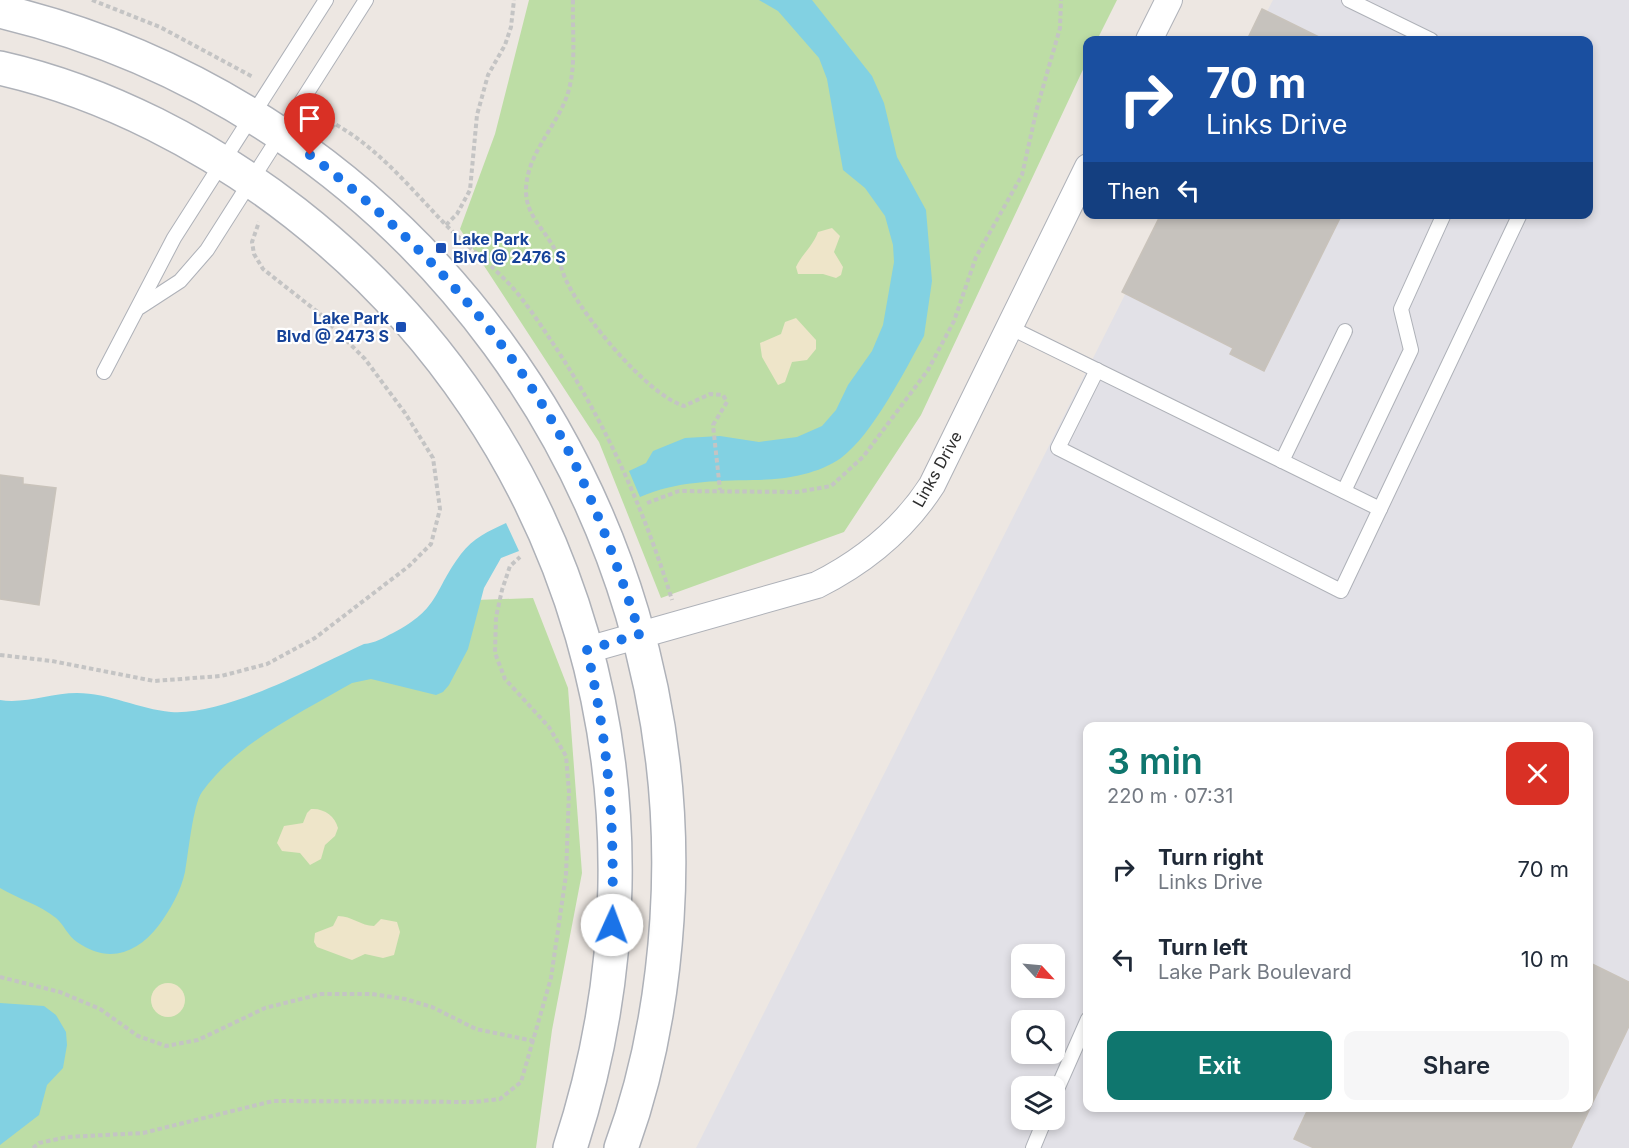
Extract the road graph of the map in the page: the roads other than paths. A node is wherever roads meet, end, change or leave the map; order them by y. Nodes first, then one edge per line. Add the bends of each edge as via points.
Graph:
1 (326, 0) edge
2 (366, 0) edge
3 (1169, 0) edge
4 (1349, 0) edge
5 (0, 11) edge
6 (1151, 36) edge
7 (1423, 36) edge
8 (0, 68) edge
9 (252, 115) junction
10 (281, 134) junction
11 (222, 162) junction
12 (1083, 177) edge
13 (251, 180) junction
14 (1442, 219) edge
15 (1518, 219) edge
16 (140, 307) junction
17 (1009, 327) junction
18 (1345, 331) dead end
19 (1097, 370) junction
20 (104, 372) dead end
21 (1282, 460) junction
22 (1344, 491) junction
23 (1380, 509) junction
24 (640, 634) junction
25 (587, 650) junction
26 (1083, 1030) edge
27 (1063, 1076) edge
28 (1040, 1130) edge
29 (570, 1148) edge
30 (621, 1148) edge
31 (1033, 1148) edge

1 - 9 lane
2 - 10 lane
3 - 6 street
4 - 7 lane
5 - 9 street via 132,54
8 - 11 street via 108,104
9 - 10 street
9 - 11 lane
10 - 13 lane
10 - 24 street via 343,180 424,254 518,369 582,480 606,533
11 - 13 street
11 - 16 lane via 169,246
12 - 17 street, Links Drive
13 - 16 lane via 194,267 161,296
13 - 25 street via 324,236 368,276 434,349 468,394 511,461 539,518
14 - 22 lane via 1401,309 1411,350
15 - 23 lane
16 - 20 lane
17 - 19 lane
17 - 24 street, Links Drive via 932,485 912,513 873,552 817,585
18 - 21 lane
19 - 21 lane
19 - 23 lane via 1058,448 1341,591
21 - 22 lane
22 - 23 lane
24 - 25 street, Links Drive
24 - 30 street via 662,747 668,810 669,897 652,1034
25 - 29 street via 608,761 614,869 612,925 598,1036
26 - 27 lane
28 - 31 lane

